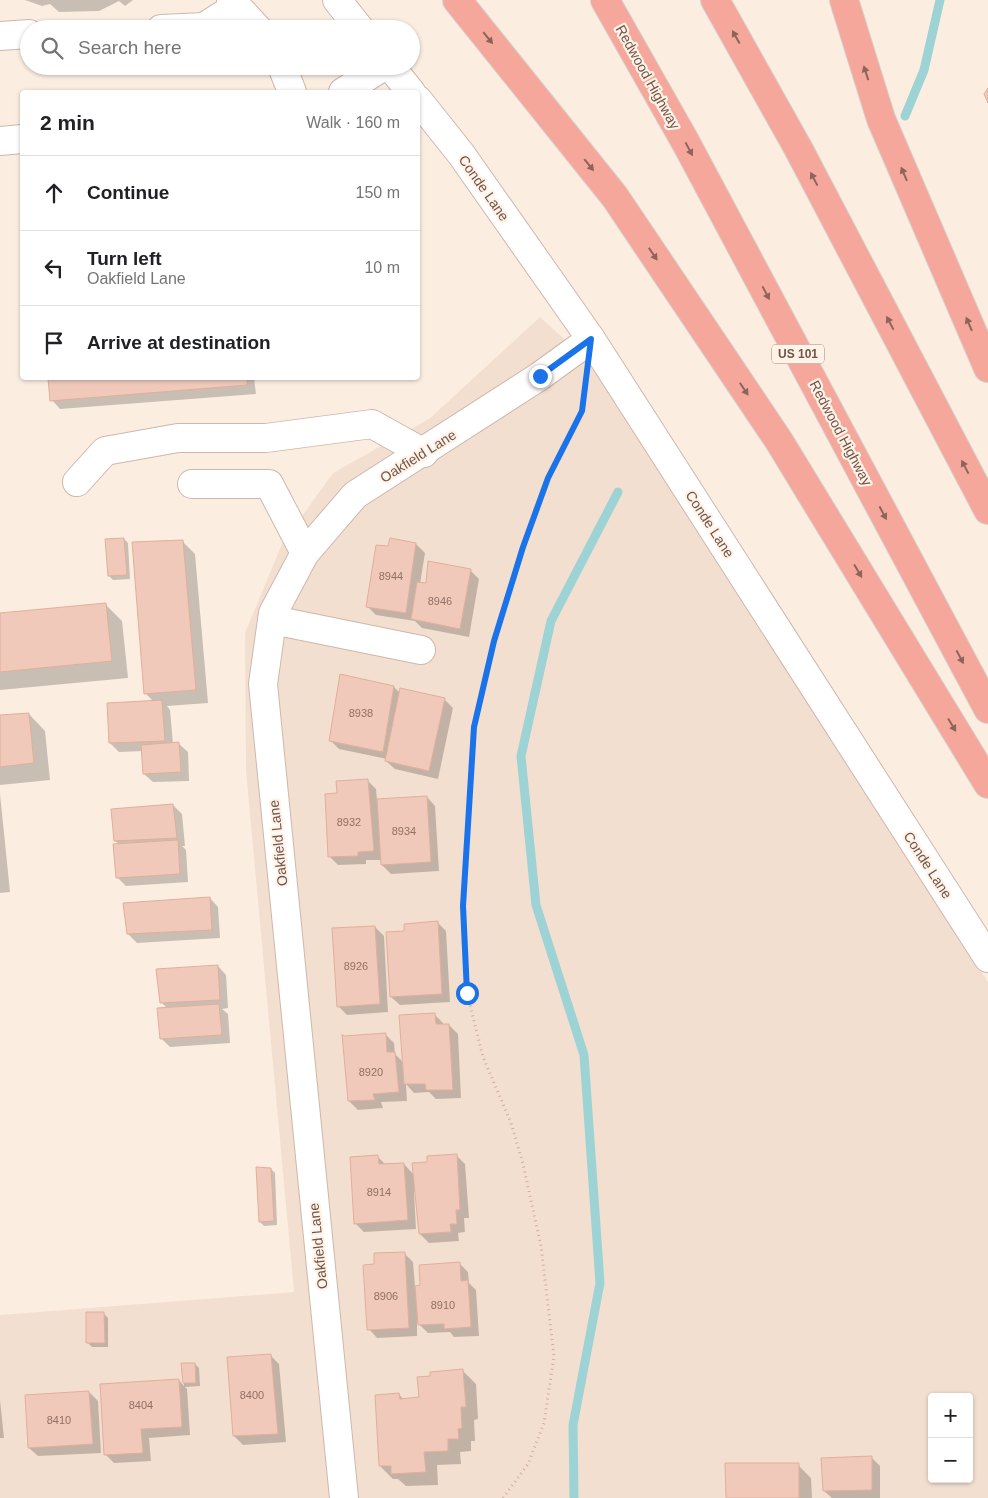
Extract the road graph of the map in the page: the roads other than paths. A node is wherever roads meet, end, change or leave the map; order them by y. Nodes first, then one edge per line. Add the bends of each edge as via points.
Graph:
1 (337, 0) edge
2 (457, 0) edge
3 (605, 0) edge
4 (715, 0) edge
5 (844, 0) edge
6 (234, 3) edge
7 (213, 20) edge
8 (250, 20) edge
9 (353, 20) edge
10 (20, 35) edge
11 (0, 36) edge
12 (285, 75) edge
13 (369, 75) edge
14 (397, 75) edge
15 (291, 90) edge
16 (345, 90) edge
17 (409, 90) edge
18 (420, 103) edge
19 (20, 140) edge
20 (0, 141) edge
21 (591, 339) junction
22 (988, 368) edge
23 (424, 452) junction
24 (78, 482) dead end
25 (192, 484) dead end
26 (988, 510) edge
27 (305, 553) junction
28 (273, 620) junction
29 (421, 650) dead end
30 (988, 709) edge
31 (988, 784) edge
32 (988, 958) edge
33 (336, 1497) edge

1 - 9 street
2 -> 31 highway via 620,205 779,441
3 -> 30 highway, Redwood Highway / US 101 via 686,143
26 -> 4 highway via 798,148
22 -> 5 highway via 881,119
6 - 7 street
6 - 8 street
10 - 11 street
12 - 15 street
13 - 16 street
14 - 17 street
18 - 21 street, Conde Lane via 461,154
19 - 20 street
21 - 23 street, Oakfield Lane
21 - 32 street, Conde Lane
23 - 24 street via 372,424 266,438 178,438 105,451
23 - 27 street, Oakfield Lane via 355,495
25 - 27 street via 270,484
27 - 28 street, Oakfield Lane
28 - 29 street
28 - 33 street, Oakfield Lane via 263,684

